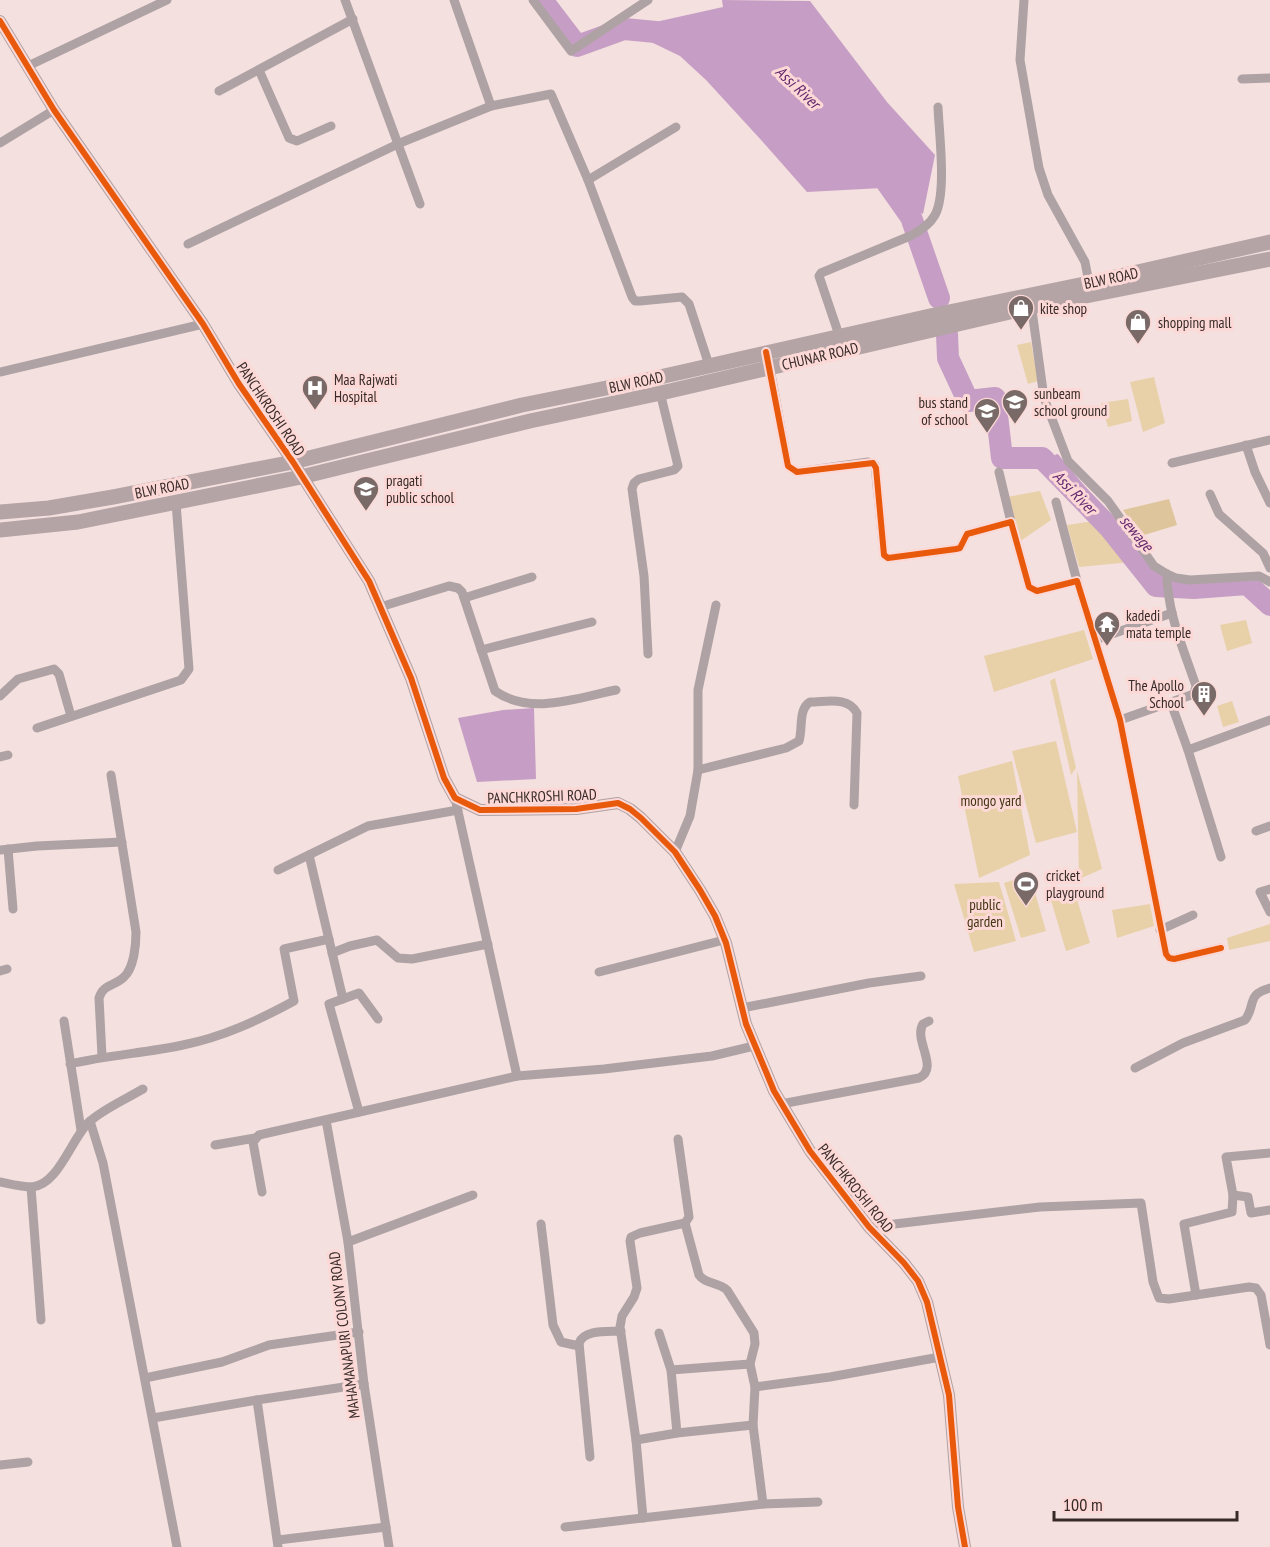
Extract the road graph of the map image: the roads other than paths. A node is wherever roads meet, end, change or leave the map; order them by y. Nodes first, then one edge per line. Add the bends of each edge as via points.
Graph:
1 (167, 0) edge
2 (345, 0) edge
3 (454, 0) edge
4 (533, 0) edge
5 (648, 0) edge
6 (1024, 0) edge
7 (353, 19) junction
8 (0, 21) edge
9 (28, 66) junction
10 (259, 70) junction
11 (1270, 78) edge
12 (1242, 79) dead end
13 (219, 91) dead end
14 (491, 106) junction
15 (938, 107) dead end
16 (54, 110) junction
17 (331, 126) dead end
18 (676, 128) dead end
19 (0, 143) edge
20 (400, 143) junction
21 (588, 180) junction
22 (420, 204) dead end
23 (1270, 242) edge
24 (188, 244) dead end
25 (1270, 259) edge
26 (1220, 262) junction
27 (1089, 283) junction
28 (1030, 301) junction
29 (931, 323) junction
30 (203, 324) junction
31 (839, 335) junction
32 (768, 360) junction
33 (709, 365) junction
34 (0, 372) edge
35 (654, 378) junction
36 (661, 393) junction
37 (1270, 440) edge
38 (1246, 445) junction
39 (293, 462) junction
40 (1172, 464) dead end
41 (999, 472) dead end
42 (301, 477) junction
43 (1210, 494) dead end
44 (1056, 502) dead end
45 (1270, 502) edge
46 (176, 503) junction
47 (0, 512) edge
48 (1011, 522) junction
49 (0, 530) edge
50 (1270, 568) edge
51 (1167, 574) junction
52 (532, 577) dead end
53 (1077, 581) junction
54 (1270, 582) edge
55 (464, 598) junction
56 (716, 605) dead end
57 (380, 607) junction
58 (1172, 613) junction
59 (592, 622) dead end
60 (1095, 640) junction
61 (481, 650) junction
62 (648, 654) dead end
63 (616, 690) dead end
64 (0, 696) edge
65 (1171, 703) junction
66 (71, 716) junction
67 (1120, 720) junction
68 (1270, 720) edge
69 (37, 728) dead end
70 (1188, 750) junction
71 (699, 770) junction
72 (111, 775) dead end
73 (457, 804) junction
74 (854, 805) dead end
75 (1270, 826) edge
76 (1256, 831) dead end
77 (122, 842) junction
78 (4, 850) edge
79 (675, 852) junction
80 (309, 855) junction
81 (1221, 857) dead end
82 (278, 870) dead end
83 (1270, 889) edge
84 (13, 909) dead end
85 (1270, 912) edge
86 (1193, 915) dead end
87 (1160, 930) junction
88 (329, 939) junction
89 (724, 939) junction
90 (488, 944) junction
91 (1221, 948) dead end
92 (332, 953) junction
93 (599, 972) dead end
94 (921, 976) dead end
95 (1270, 988) edge
96 (343, 999) junction
97 (742, 1008) junction
98 (378, 1019) dead end
99 (64, 1021) dead end
100 (929, 1021) dead end
101 (754, 1046) junction
102 (102, 1056) junction
103 (70, 1064) junction
104 (1135, 1068) dead end
105 (517, 1076) junction
106 (143, 1089) dead end
107 (781, 1104) junction
108 (359, 1112) junction
109 (326, 1120) junction
110 (90, 1121) junction
111 (81, 1130) junction
112 (255, 1138) junction
113 (678, 1139) dead end
114 (215, 1145) dead end
115 (1270, 1153) edge
116 (0, 1182) edge
117 (32, 1187) junction
118 (262, 1192) dead end
119 (473, 1195) dead end
120 (1233, 1195) junction
121 (1270, 1210) edge
122 (685, 1223) junction
123 (541, 1224) dead end
124 (869, 1227) junction
125 (348, 1242) junction
126 (1196, 1295) junction
127 (41, 1320) dead end
128 (621, 1331) junction
129 (359, 1332) junction
130 (659, 1333) dead end
131 (1270, 1345) edge
132 (579, 1346) junction
133 (940, 1357) junction
134 (750, 1364) junction
135 (671, 1370) junction
136 (145, 1378) junction
137 (364, 1384) junction
138 (754, 1387) junction
139 (257, 1400) junction
140 (153, 1419) junction
141 (753, 1425) junction
142 (677, 1433) junction
143 (636, 1440) junction
144 (590, 1457) dead end
145 (28, 1462) dead end
146 (0, 1465) edge
147 (818, 1503) dead end
148 (764, 1504) junction
149 (643, 1518) junction
150 (386, 1527) junction
151 (565, 1527) dead end
152 (278, 1544) edge
153 (177, 1547) edge
154 (389, 1547) edge
155 (966, 1547) edge

1 - 9 street
2 - 7 street
3 - 14 street
4 - 5 street via 571,51
6 - 27 street via 1020,60 1039,168 1048,195 1085,262
7 - 10 street
7 - 20 street
8 - 9 street, PANCHKROSHI ROAD
9 - 16 street, PANCHKROSHI ROAD
10 - 13 street
10 - 17 street via 289,138 297,141
11 - 12 street
14 - 20 street
14 - 21 street via 551,94
15 - 31 street via 940,191 935,215 910,236 821,273 819,279
16 - 19 street
16 - 30 street, PANCHKROSHI ROAD
18 - 21 street
20 - 22 street
20 - 24 street
21 - 33 street via 632,297 635,301 686,299
23 - 26 main road, BLW ROAD
25 - 26 main road
26 - 27 main road, BLW ROAD
26 - 28 main road
27 - 28 main road, BLW ROAD
28 - 29 main road, BLW ROAD
28 - 51 street via 1044,398 1068,461 1108,501 1154,566
29 - 31 main road, BLW ROAD
29 - 32 main road, CHUNAR ROAD
30 - 34 street
30 - 39 street, PANCHKROSHI ROAD
31 - 32 main road, BLW ROAD
32 - 33 main road, BLW ROAD
32 - 36 main road, CHUNAR ROAD
32 - 48 street via 788,466 797,472 868,462 875,465 884,555 888,558 960,548 968,534
33 - 35 main road, BLW ROAD
35 - 36 street
35 - 39 main road, BLW ROAD via 522,405
36 - 42 main road, CHUNAR ROAD
36 - 62 street via 678,466 639,479 632,489 644,576
37 - 38 street
38 - 40 street
38 - 45 street
39 - 42 street, PANCHKROSHI ROAD
39 - 47 main road, BLW ROAD via 49,508
41 - 48 street
42 - 46 main road, CHUNAR ROAD
42 - 57 street, PANCHKROSHI ROAD via 369,581
43 - 50 street via 1219,514 1263,553
44 - 53 street
46 - 49 main road, CHUNAR ROAD via 78,522
46 - 66 street via 189,669 182,680
48 - 53 street via 1032,590
51 - 54 street via 1190,579 1259,576
51 - 58 street
52 - 55 street
53 - 60 street
55 - 57 street via 458,588 449,586
55 - 61 street
56 - 71 street via 698,690
57 - 73 street, PANCHKROSHI ROAD via 411,678 444,778
58 - 60 street
58 - 65 street via 1196,686 1194,694
59 - 61 street
60 - 67 street
61 - 63 street via 495,691 512,700 550,704
64 - 66 street via 18,679 54,669 59,674
65 - 67 street
65 - 70 street
66 - 69 street
67 - 87 street
68 - 70 street
70 - 81 street
71 - 74 street via 786,748 800,741 805,705 847,702 857,713
71 - 79 street via 690,816
72 - 77 street
73 - 79 street, PANCHKROSHI ROAD via 480,810 576,809 618,803 641,818
73 - 80 street via 368,826
73 - 90 street
75 - 76 street
77 - 78 street
77 - 102 street via 136,945 124,977 104,988 99,998
78 - 84 street
79 - 89 street, PANCHKROSHI ROAD via 715,916
80 - 82 street
80 - 88 street
83 - 85 street via 1260,892
86 - 87 street
87 - 91 street via 1169,958
88 - 92 street
88 - 102 street via 284,949 294,1001 257,1021 184,1045
89 - 93 street
89 - 97 street, PANCHKROSHI ROAD
90 - 92 street via 412,959 398,958 377,940
90 - 105 street
92 - 96 street
94 - 97 street
95 - 104 street via 1252,999 1245,1020 1182,1043
96 - 98 street via 359,993
96 - 108 street via 329,1004
97 - 101 street, PANCHKROSHI ROAD
99 - 103 street
100 - 107 street via 920,1032 928,1069 924,1076
101 - 105 street via 712,1056
101 - 107 street, PANCHKROSHI ROAD
102 - 103 street
103 - 111 street
105 - 108 street
106 - 110 street
107 - 124 street, PANCHKROSHI ROAD via 810,1151
108 - 109 street
109 - 112 street
109 - 125 street, MAHAMANAPURI COLONY ROAD
110 - 111 street
110 - 136 street via 104,1163
111 - 117 street via 54,1173 41,1185
112 - 114 street
112 - 118 street via 253,1146
113 - 122 street via 690,1213
115 - 120 street via 1226,1157
116 - 117 street
117 - 127 street
119 - 125 street
120 - 121 street via 1248,1197 1251,1213
120 - 126 street via 1232,1212 1184,1224
122 - 128 street via 631,1237 637,1288 622,1316
122 - 134 street via 699,1275 727,1290 753,1328 755,1344
123 - 132 street via 553,1325 561,1342
124 - 126 street via 1040,1207 1141,1203 1157,1295 1162,1299
124 - 133 street, PANCHKROSHI ROAD via 918,1281
125 - 129 street, MAHAMANAPURI COLONY ROAD
126 - 131 street via 1249,1287 1259,1290
128 - 132 street via 587,1334 580,1339
128 - 143 street
129 - 136 street via 269,1345 222,1362
129 - 137 street, MAHAMANAPURI COLONY ROAD
130 - 135 street
132 - 144 street
133 - 138 street
133 - 155 street, PANCHKROSHI ROAD via 949,1395 957,1507
134 - 135 street
134 - 138 street
135 - 142 street
136 - 140 street
137 - 139 street
137 - 150 street, MAHAMANAPURI COLONY ROAD
138 - 141 street
139 - 140 street
139 - 152 street
140 - 153 street
141 - 142 street
141 - 148 street
142 - 143 street
143 - 149 street
145 - 146 street
147 - 148 street
148 - 149 street
149 - 151 street
150 - 152 street
150 - 154 street, MAHAMANAPURI COLONY ROAD

